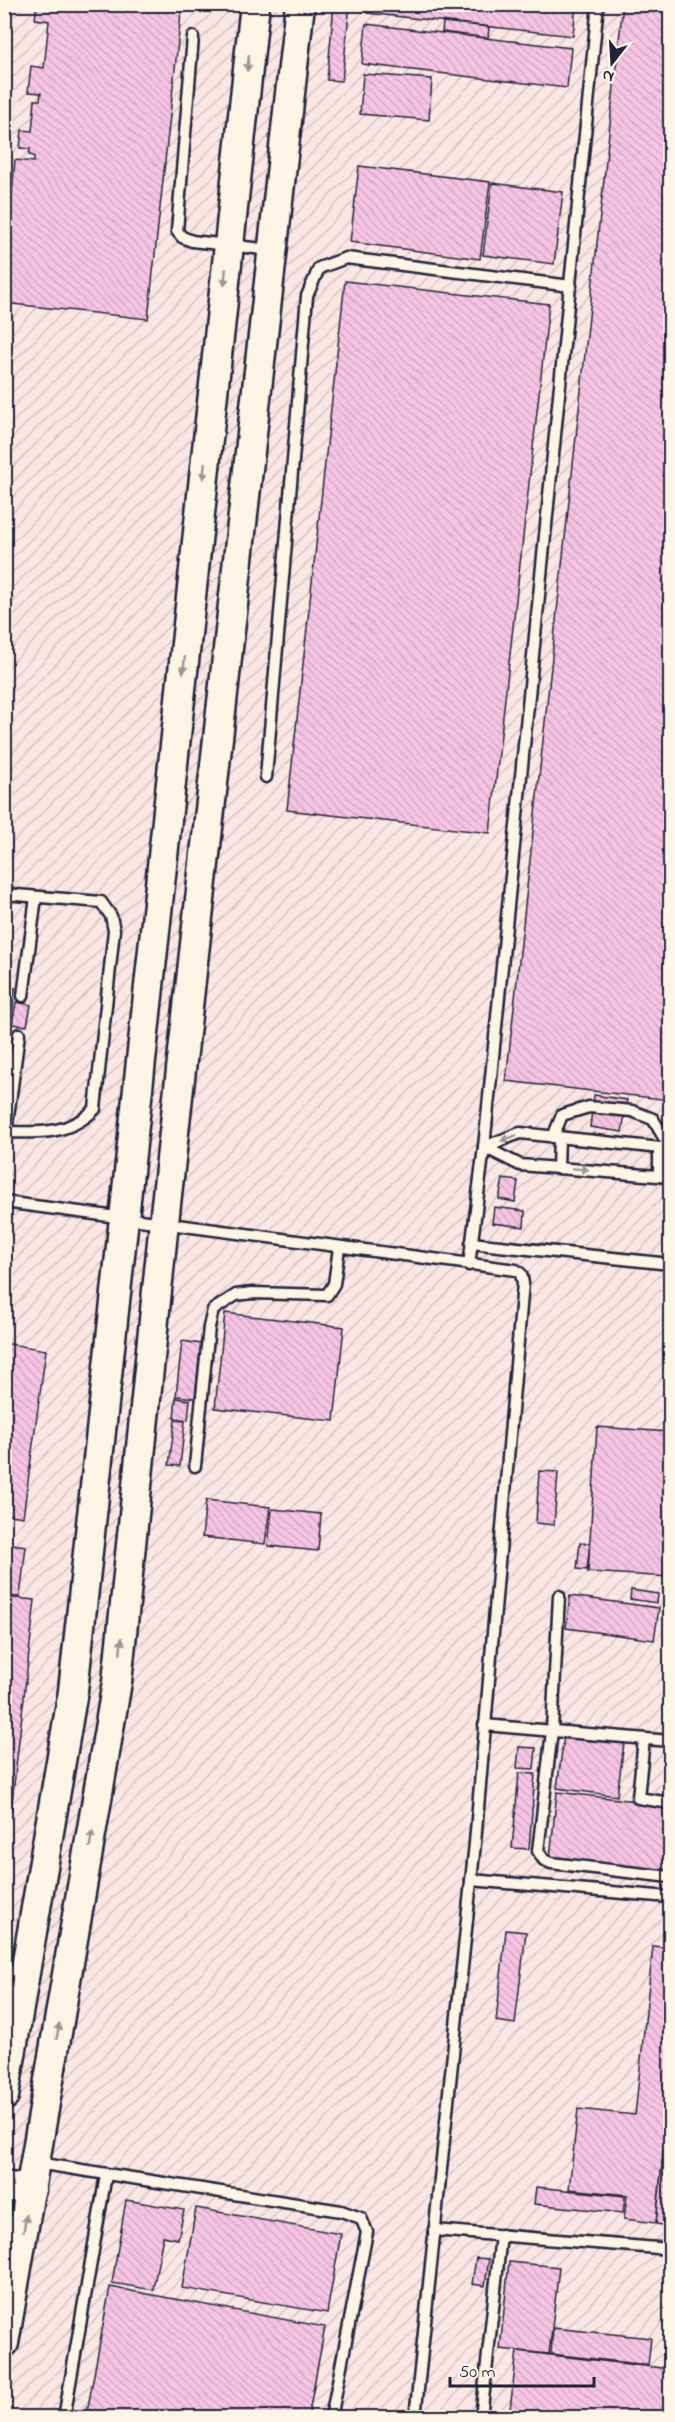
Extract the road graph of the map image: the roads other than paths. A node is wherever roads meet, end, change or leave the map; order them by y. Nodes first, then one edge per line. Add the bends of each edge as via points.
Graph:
1 (255, 4) edge
2 (300, 4) edge
3 (598, 4) edge
4 (193, 37) dead end
5 (229, 244) junction
6 (272, 250) junction
7 (572, 286) junction
8 (266, 777) dead end
9 (4, 894) edge
10 (36, 897) junction
11 (23, 996) dead end
12 (19, 1034) dead end
13 (5, 1132) edge
14 (556, 1137) junction
15 (484, 1147) junction
16 (667, 1148) edge
17 (558, 1167) junction
18 (659, 1176) junction
19 (670, 1177) edge
20 (4, 1202) edge
21 (124, 1218) junction
22 (164, 1222) junction
23 (471, 1243) junction
24 (339, 1248) junction
25 (670, 1264) edge
26 (469, 1265) junction
27 (195, 1466) dead end
28 (559, 1596) dead end
29 (484, 1725) junction
30 (552, 1731) junction
31 (644, 1738) junction
32 (670, 1741) edge
33 (670, 1803) edge
34 (670, 1877) edge
35 (471, 1880) junction
36 (670, 1900) edge
37 (15, 1973) edge
38 (4, 2096) edge
39 (35, 2163) junction
40 (106, 2175) junction
41 (18, 2188) edge
42 (434, 2230) junction
43 (501, 2235) junction
44 (670, 2249) edge
45 (4, 2343) edge
46 (64, 2418) edge
47 (331, 2418) edge
48 (415, 2418) edge
49 (482, 2418) edge

1 -> 5 street
2 - 6 street
3 - 7 lane
4 - 5 lane via 177,231 192,241
5 - 6 lane
5 -> 21 street
6 - 22 street
7 - 8 lane via 346,258 319,268 307,296
7 - 15 lane
9 - 10 lane
10 - 11 lane
10 - 13 lane via 101,902 111,916 114,930 95,1109 82,1122 57,1131
12 - 13 lane
14 -> 15 lane via 520,1133
14 - 16 lane
14 - 16 lane via 562,1115 589,1107 632,1111 653,1119
14 - 17 lane
15 - 17 lane via 520,1165
15 - 23 lane
16 - 18 lane
17 -> 18 lane
18 - 19 lane
20 - 21 lane
21 - 22 lane
21 - 37 street via 73,1691
22 - 24 lane
39 -> 22 street via 117,1682
23 - 25 lane
23 - 26 lane
24 - 26 lane
24 - 27 lane via 334,1284 327,1295 252,1293 236,1296 213,1310
26 - 29 lane via 516,1270 523,1282
28 - 30 lane
29 - 30 lane
29 - 35 lane
30 - 31 lane
30 - 34 lane via 540,1855 551,1863
31 - 32 lane
31 - 33 lane via 638,1798
35 - 36 lane
35 - 42 lane
37 - 38 street
39 - 40 lane
39 - 41 street
40 - 46 lane
40 - 47 lane via 341,2211 361,2218 367,2232
45 -> 41 street
42 - 43 lane
42 - 48 lane
43 - 44 lane
43 - 49 lane

